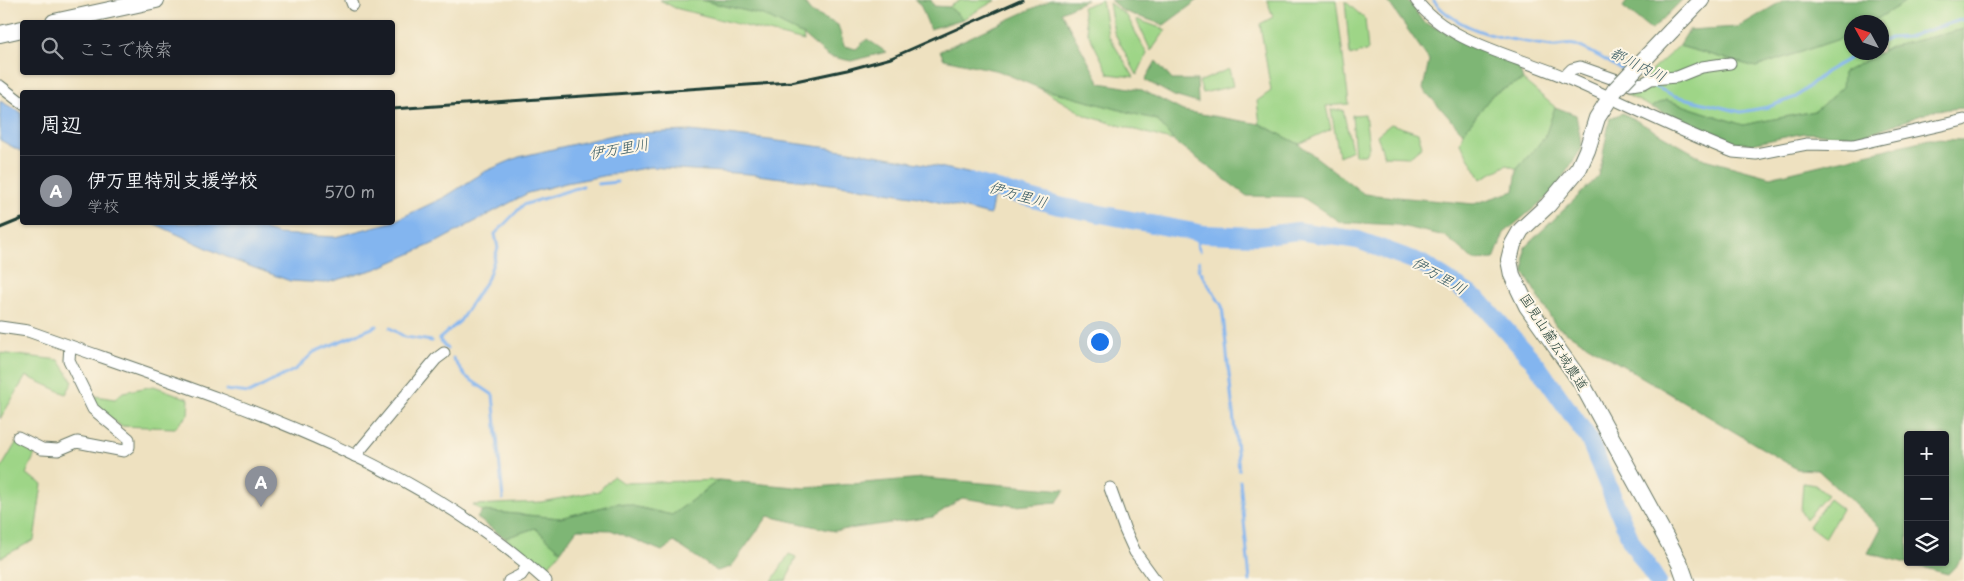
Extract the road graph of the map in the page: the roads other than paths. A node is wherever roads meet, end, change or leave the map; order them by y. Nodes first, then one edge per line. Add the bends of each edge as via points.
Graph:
1 (156, 0) edge
2 (1416, 0) edge
3 (1701, 0) edge
4 (63, 20) edge
5 (20, 29) edge
6 (0, 34) edge
7 (1730, 63) dead end
8 (1564, 77) junction
9 (0, 86) edge
10 (1612, 94) junction
11 (20, 101) edge
12 (1964, 120) edge
13 (0, 327) edge
14 (70, 346) junction
15 (444, 353) dead end
16 (18, 437) dead end
17 (355, 456) junction
18 (1110, 488) dead end
19 (528, 565) junction
20 (509, 581) edge
21 (546, 581) edge
22 (1156, 581) edge
23 (1686, 581) edge

1 - 4 street
2 - 8 street via 1441,25 1474,43
3 - 10 street, 国見山麓広域農道, bridge
5 - 6 street
7 - 8 street via 1631,85 1580,67 1572,69
8 - 10 street
9 - 11 street
10 - 12 street via 1733,152 1756,154 1807,144 1853,145
10 - 23 street, 国見山麓広域農道 via 1597,118 1579,168 1522,230 1513,244 1509,260 1512,275 1528,306 1581,382 1680,564
13 - 14 street via 28,331
14 - 16 street via 69,360 93,409 129,440 129,447 124,451 77,442 58,450 42,449
14 - 17 street via 268,416
15 - 17 street
17 - 19 street via 479,527
18 - 22 street via 1135,552
19 - 20 street via 521,575
19 - 21 street

